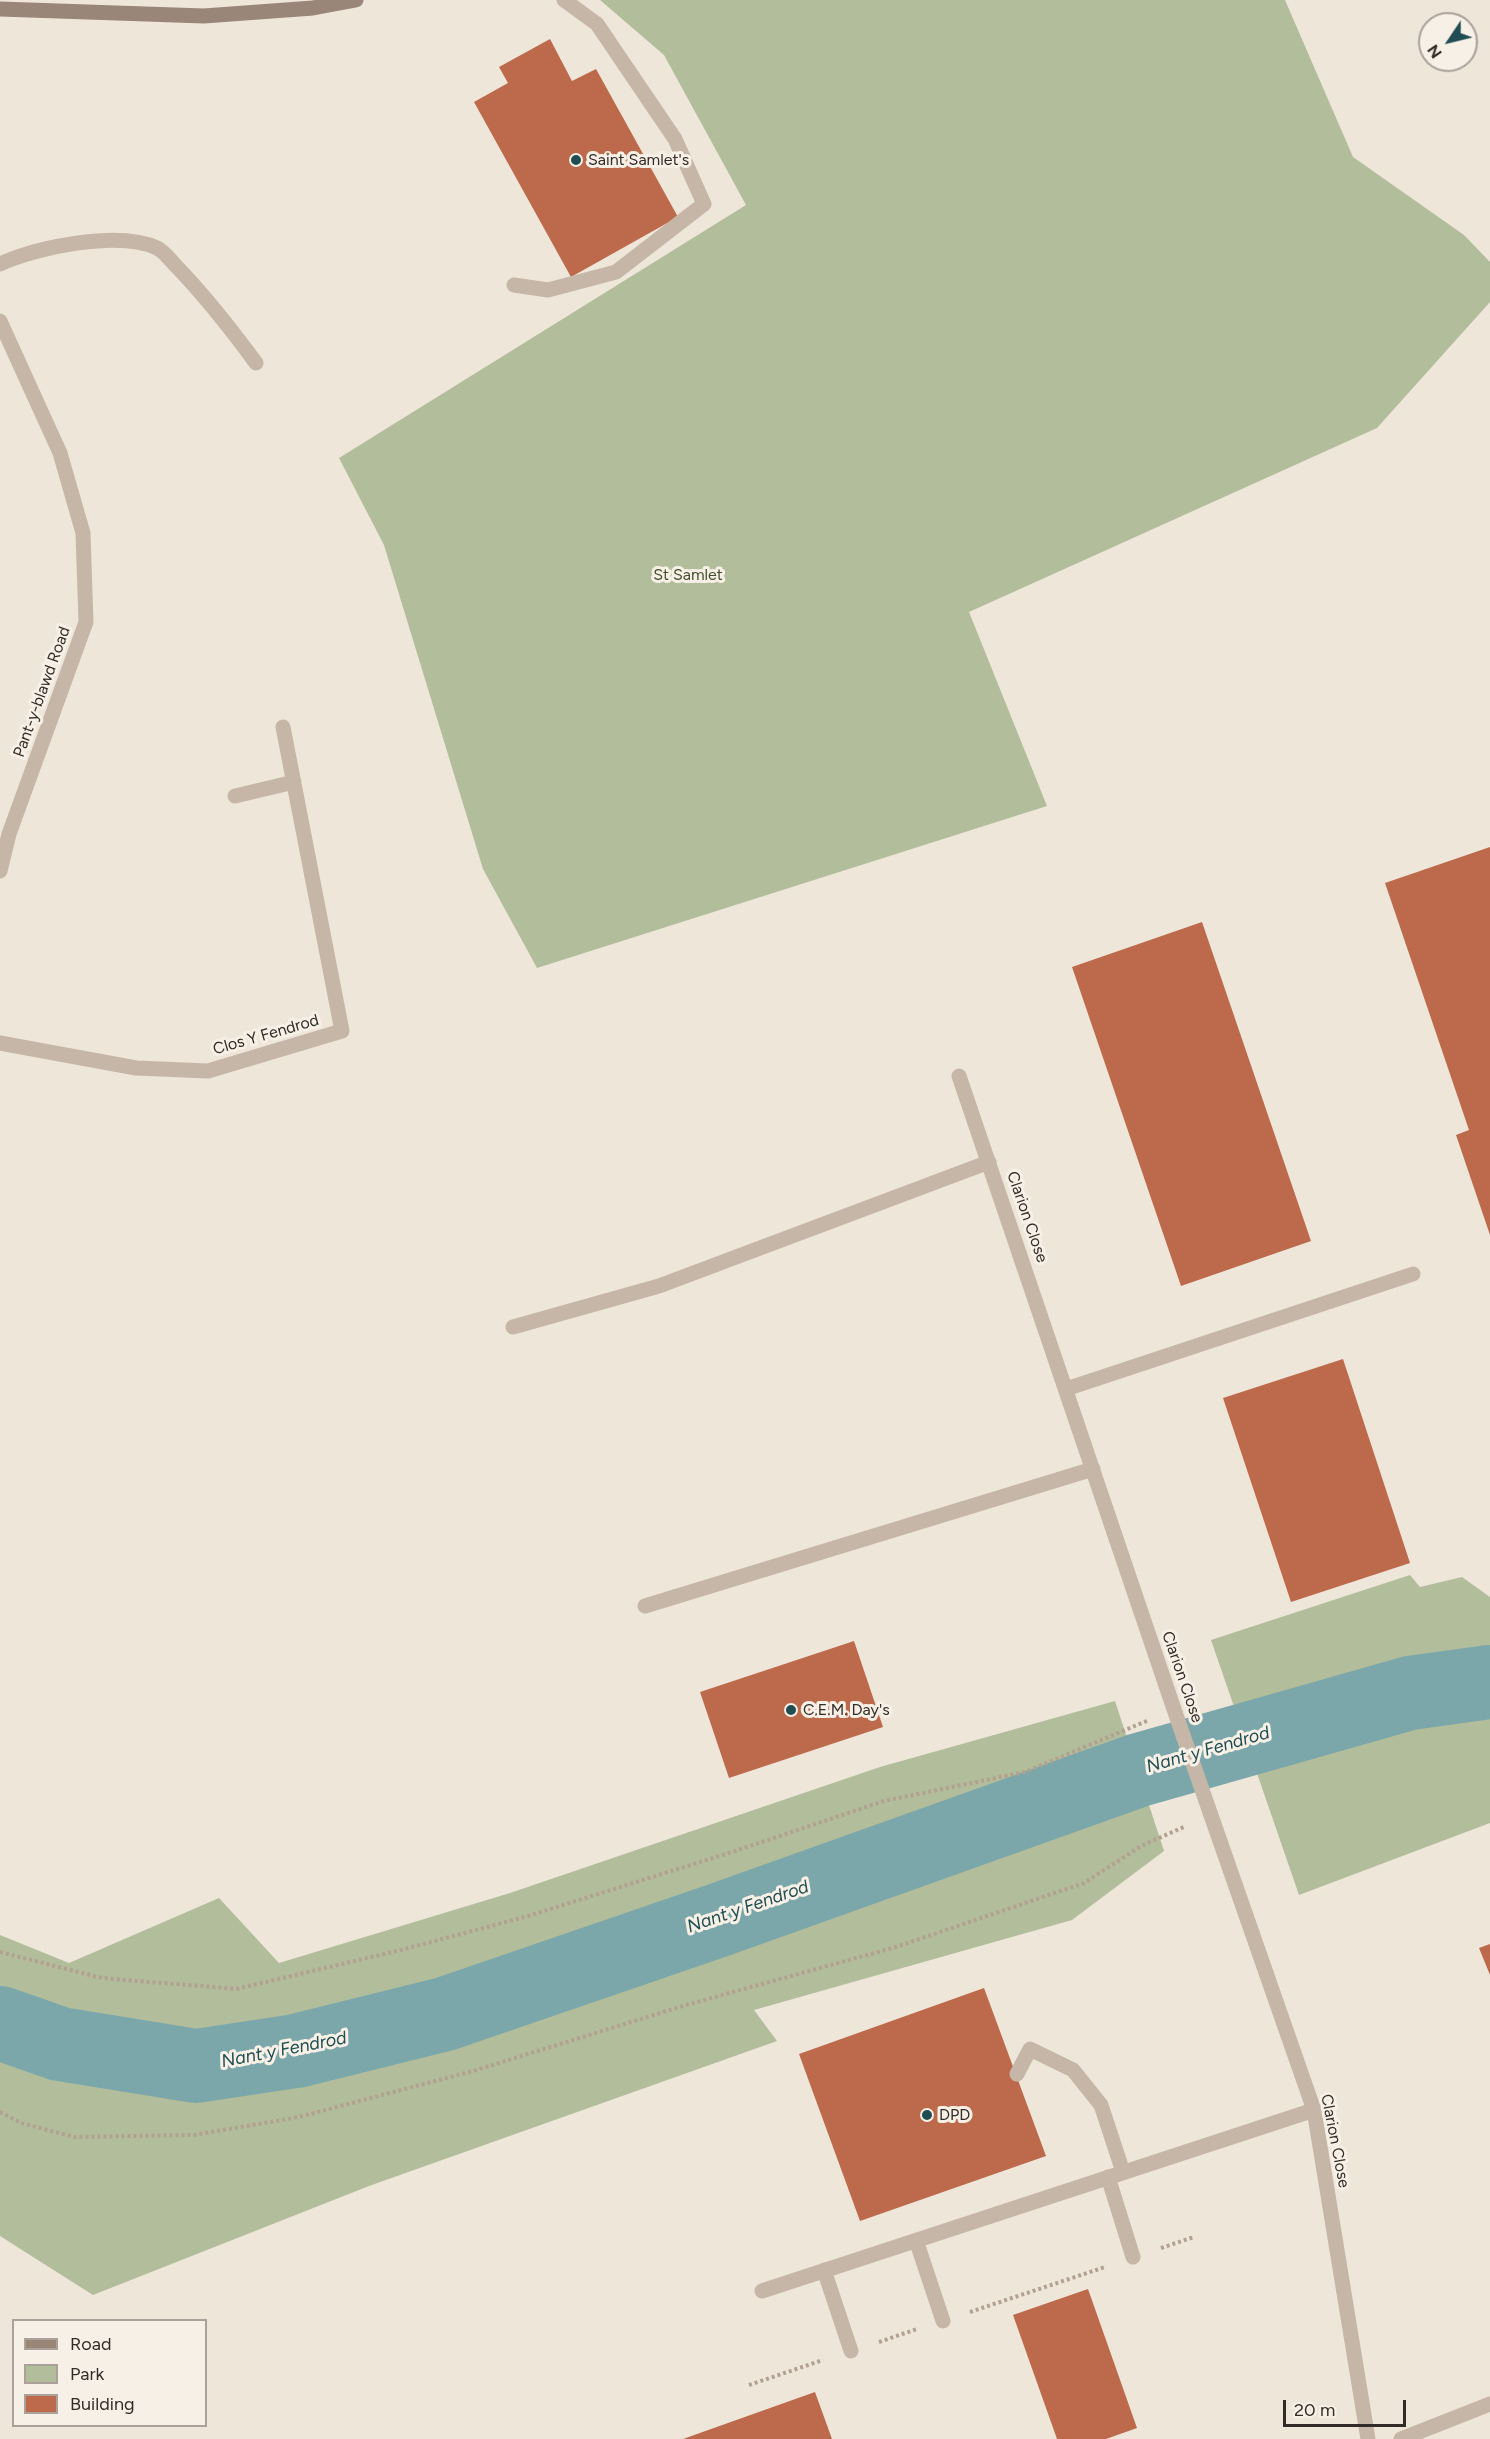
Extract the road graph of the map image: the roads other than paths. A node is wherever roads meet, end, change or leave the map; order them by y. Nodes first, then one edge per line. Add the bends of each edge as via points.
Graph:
1 (356, 0) edge
2 (564, 0) edge
3 (0, 9) edge
4 (0, 264) edge
5 (514, 285) dead end
6 (0, 321) edge
7 (256, 363) dead end
8 (283, 727) dead end
9 (294, 782) junction
10 (236, 796) dead end
11 (0, 871) edge
12 (0, 1042) edge
13 (959, 1076) dead end
14 (989, 1162) junction
15 (1413, 1274) dead end
16 (513, 1327) dead end
17 (1066, 1389) junction
18 (1092, 1469) junction
19 (645, 1606) dead end
20 (1017, 2074) dead end
21 (1314, 2110) junction
22 (1116, 2174) junction
23 (916, 2240) junction
24 (1132, 2257) dead end
25 (824, 2270) junction
26 (762, 2291) dead end
27 (943, 2321) dead end
28 (850, 2351) dead end
29 (1490, 2404) edge
30 (1368, 2439) edge
31 (1401, 2439) edge

1 - 3 street via 313,8 204,16
2 - 5 street via 597,24 675,139 704,204 616,272 548,290
4 - 7 street via 76,244 125,240 158,248 212,303
6 - 11 street, Pant-y-blawd Road via 60,453 83,533 86,622 9,834
8 - 9 street, Clos Y Fendrod
9 - 10 street
9 - 12 street, Clos Y Fendrod via 342,1031 208,1071 136,1068
13 - 14 street, Clarion Close
14 - 16 street via 659,1287
14 - 17 street, Clarion Close
15 - 17 street
17 - 18 street, Clarion Close
18 - 19 street
18 - 21 street, Clarion Close
20 - 22 street via 1030,2049 1073,2070 1101,2105
21 - 22 street
21 - 30 street, Clarion Close
22 - 23 street
22 - 24 street
23 - 25 street
23 - 27 street
25 - 26 street
25 - 28 street
29 - 31 street

